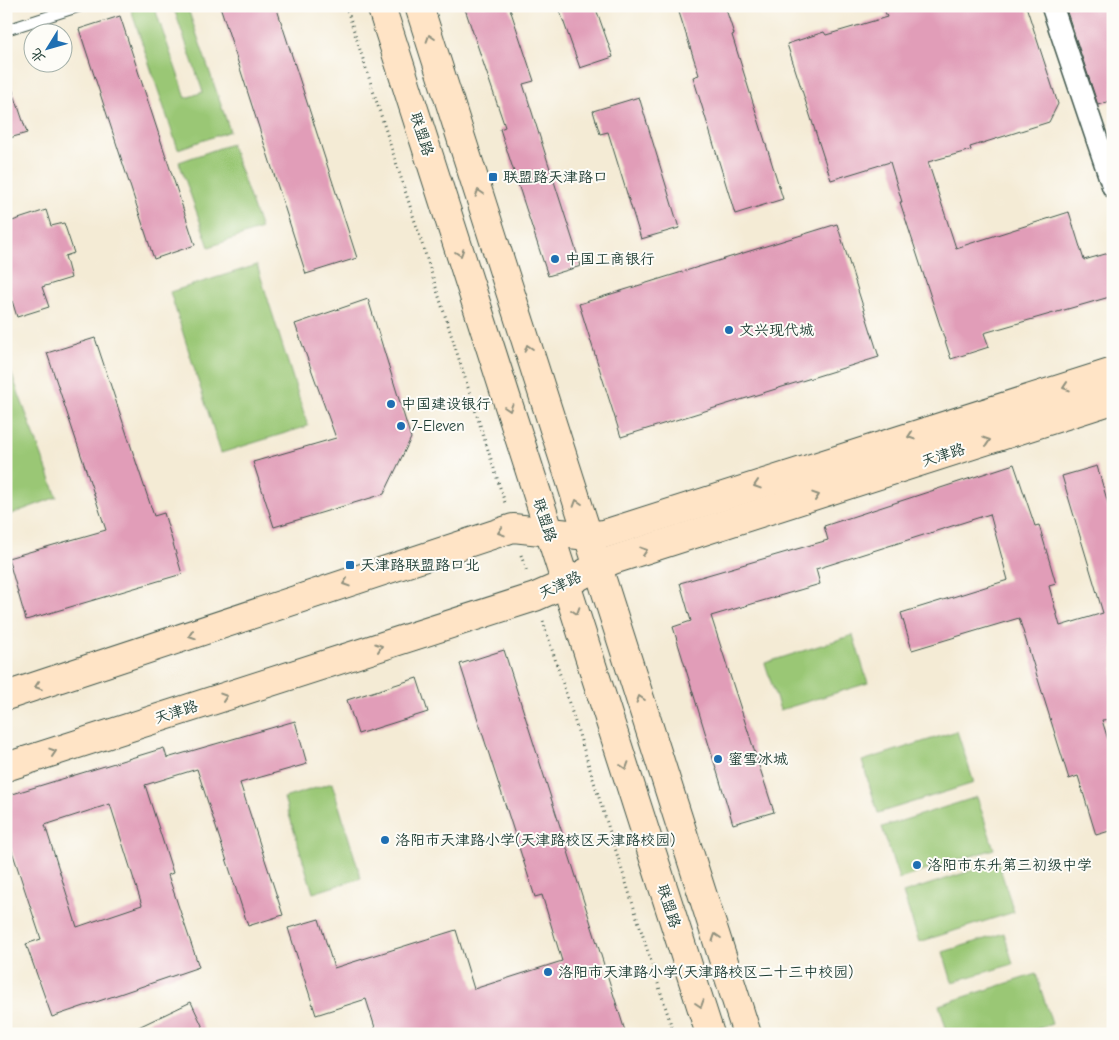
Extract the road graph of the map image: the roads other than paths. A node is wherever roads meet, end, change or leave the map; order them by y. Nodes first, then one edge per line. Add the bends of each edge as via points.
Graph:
1 (82, 6) edge
2 (381, 6) edge
3 (419, 6) edge
4 (1052, 6) edge
5 (6, 30) edge
6 (1113, 187) edge
7 (1113, 372) edge
8 (1113, 400) edge
9 (549, 531) junction
10 (588, 536) junction
11 (598, 566) junction
12 (567, 583) junction
13 (6, 696) edge
14 (6, 767) edge
15 (710, 1034) edge
16 (747, 1034) edge

1 - 5 lane
2 -> 9 main road, 联盟路
10 -> 3 main road
4 - 6 street
7 -> 10 main road, 天津路 via 604,534
11 -> 8 main road, 天津路
9 - 10 main road, 天津路
9 - 12 main road, 联盟路
9 -> 13 main road, 天津路 via 513,528
10 - 11 main road
11 - 12 main road, 天津路
16 -> 11 main road
14 -> 12 main road, 天津路 via 535,597
12 -> 15 main road, 联盟路

